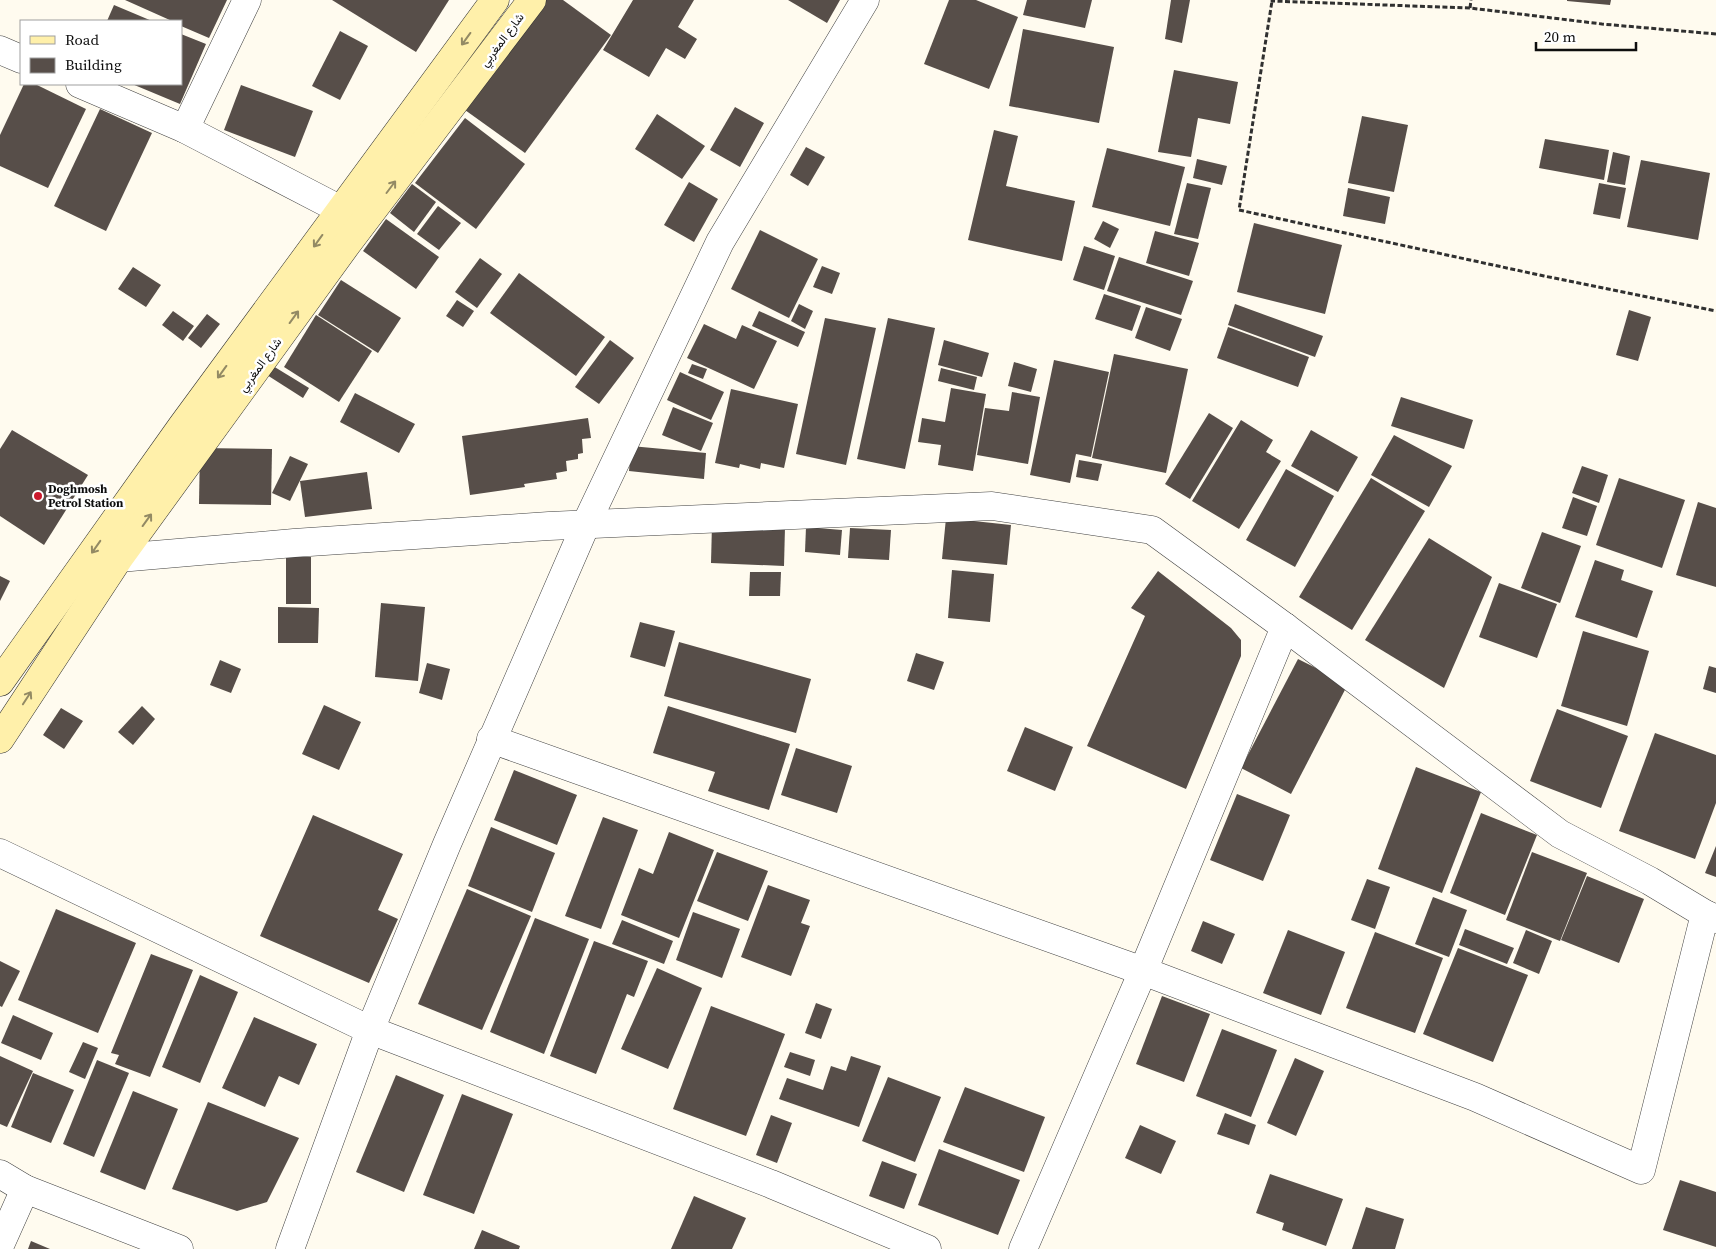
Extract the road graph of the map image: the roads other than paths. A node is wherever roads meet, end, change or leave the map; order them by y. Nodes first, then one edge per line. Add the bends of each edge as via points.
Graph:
1 (248, 0) edge
2 (494, 0) edge
3 (532, 0) edge
4 (865, 0) edge
5 (0, 50) edge
6 (20, 59) edge
7 (82, 85) edge
8 (185, 129) junction
9 (341, 210) junction
10 (586, 524) junction
11 (119, 558) junction
12 (1285, 627) junction
13 (0, 682) edge
14 (0, 739) edge
15 (492, 739) junction
16 (0, 853) edge
17 (1711, 916) edge
18 (1143, 971) junction
19 (370, 1030) junction
20 (0, 1174) edge
21 (24, 1188) junction
22 (0, 1245) edge
23 (179, 1249) edge
24 (290, 1249) edge
25 (927, 1249) edge
26 (1023, 1249) edge

1 - 8 street
2 -> 9 main road
11 -> 3 main road, شارع المغربي via 347,244
4 - 10 street via 720,242
5 - 6 street
7 - 8 street
8 - 9 street
9 -> 13 main road via 176,434
10 - 11 street
10 - 12 street via 992,506 1152,530
10 - 15 street
14 -> 11 main road, شارع المغربي
12 - 17 street via 1560,834 1650,880
12 - 18 street
15 - 18 street
15 - 19 street
16 - 19 street
17 - 18 street via 1641,1170 1475,1097
18 - 26 street
19 - 24 street
19 - 25 street via 771,1184
20 - 21 street
21 - 22 street
21 - 23 street

